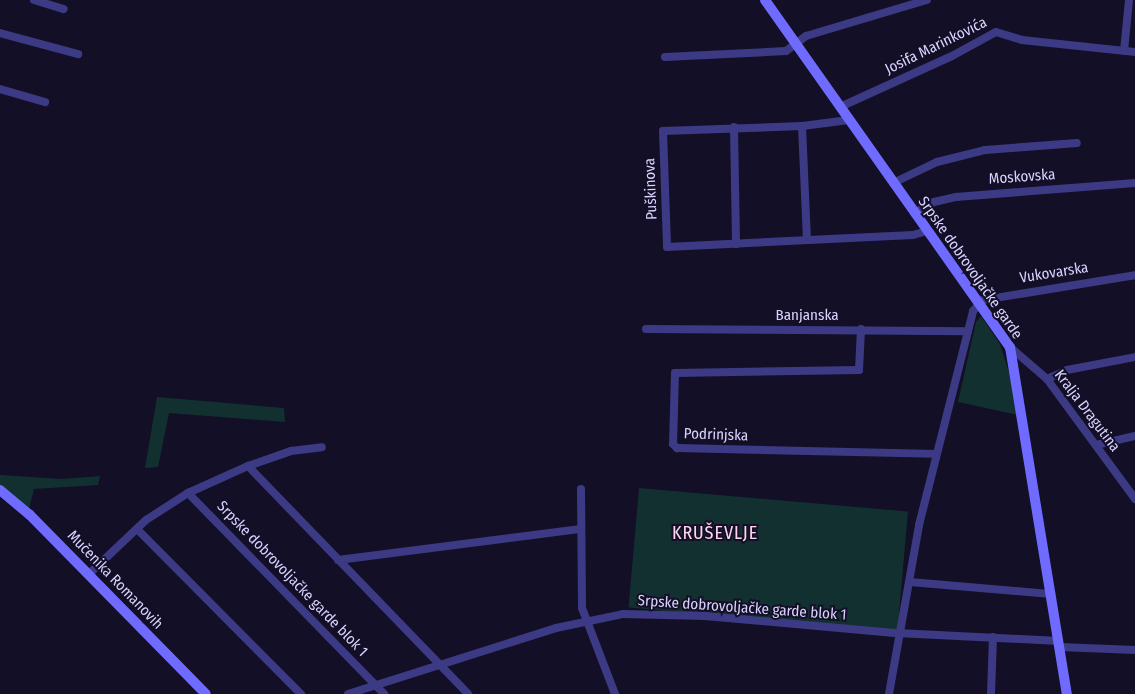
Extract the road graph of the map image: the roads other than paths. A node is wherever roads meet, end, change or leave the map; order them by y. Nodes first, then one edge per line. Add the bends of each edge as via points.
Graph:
1 (34, 0) edge
2 (765, 0) edge
3 (926, 0) edge
4 (1129, 0) edge
5 (64, 9) dead end
6 (0, 33) edge
7 (796, 44) junction
8 (1124, 51) junction
9 (1135, 52) edge
10 (78, 54) dead end
11 (665, 57) dead end
12 (0, 89) edge
13 (45, 102) dead end
14 (840, 107) junction
15 (849, 120) junction
16 (802, 126) junction
17 (734, 127) junction
18 (1077, 143) dead end
19 (893, 183) junction
20 (1135, 183) edge
21 (914, 213) junction
22 (927, 231) junction
23 (807, 240) junction
24 (736, 244) junction
25 (1135, 275) edge
26 (978, 303) junction
27 (646, 329) dead end
28 (861, 329) junction
29 (968, 331) junction
30 (1010, 347) junction
31 (1135, 357) edge
32 (1047, 379) junction
33 (1135, 436) edge
34 (1096, 445) junction
35 (322, 447) dead end
36 (936, 454) junction
37 (248, 466) junction
38 (581, 489) dead end
39 (0, 490) edge
40 (188, 493) junction
41 (1135, 499) edge
42 (137, 529) junction
43 (581, 529) junction
44 (338, 560) junction
45 (89, 574) junction
46 (910, 582) junction
47 (1051, 594) junction
48 (584, 620) junction
49 (898, 633) junction
50 (993, 637) junction
51 (1059, 644) junction
52 (1135, 650) edge
53 (439, 665) junction
54 (376, 685) junction
55 (206, 694) edge
56 (301, 694) edge
57 (348, 694) edge
58 (384, 694) edge
59 (468, 694) edge
60 (616, 694) edge
61 (889, 694) edge
62 (991, 694) edge
63 (1067, 694) edge

1 - 5 street
2 - 7 main road, Srpske dobrovoljačke garde
3 - 7 street via 806,36
4 - 8 street
6 - 10 street
7 - 11 street via 786,51
7 - 14 main road, Srpske dobrovoljačke garde
8 - 9 street, Josifa Marinkovića
8 - 14 street, Josifa Marinkovića via 1032,41 996,32 952,56
12 - 13 street
14 - 15 main road, Srpske dobrovoljačke garde
15 - 16 street, Puškinova
15 - 19 main road, Srpske dobrovoljačke garde
16 - 17 street, Puškinova
16 - 23 street
17 - 24 street
17 - 24 street, Puškinova via 663,131 667,247
18 - 19 street via 985,150 937,162
19 - 21 main road, Srpske dobrovoljačke garde
20 - 21 street, Moskovska via 956,197 934,202
21 - 22 main road, Srpske dobrovoljačke garde
22 - 23 street, Puškinova via 913,235
22 - 26 main road, Srpske dobrovoljačke garde
23 - 24 street, Puškinova
25 - 26 street, Vukovarska via 1018,293
26 - 29 street
26 - 30 main road, Srpske dobrovoljačke garde
27 - 28 street, Banjanska
28 - 29 street, Banjanska
28 - 36 street, Podrinjska via 859,370 675,373 673,444 677,448
29 - 36 street
30 - 32 street, Kralja Dragutina
30 - 47 main road, Srpske dobrovoljačke garde
31 - 32 street via 1067,370
32 - 34 street, Kralja Dragutina
33 - 34 street
34 - 41 street, Kralja Dragutina
35 - 37 street via 291,451
36 - 46 street
37 - 40 street
37 - 44 street
38 - 43 street
39 - 45 main road, Mučenika Romanovih
40 - 42 street
40 - 54 street, Srpske dobrovoljačke garde blok 1
42 - 45 street
42 - 56 street
43 - 44 street
43 - 48 street
44 - 53 street
45 - 55 main road, Mučenika Romanovih
46 - 47 street
46 - 49 street
47 - 51 main road, Srpske dobrovoljačke garde
48 - 49 street, Srpske dobrovoljačke garde blok 1 via 651,613
48 - 53 street, Srpske dobrovoljačke garde blok 1
48 - 60 street
49 - 50 street, Srpske dobrovoljačke garde blok 1
49 - 61 street
50 - 51 street, Srpske dobrovoljačke garde blok 1
50 - 62 street
51 - 52 street, Srpske dobrovoljačke garde blok 1
51 - 63 main road, Srpske dobrovoljačke garde
53 - 54 street, Srpske dobrovoljačke garde blok 1
53 - 59 street
54 - 57 street, Srpske dobrovoljačke garde blok 1
54 - 58 street

